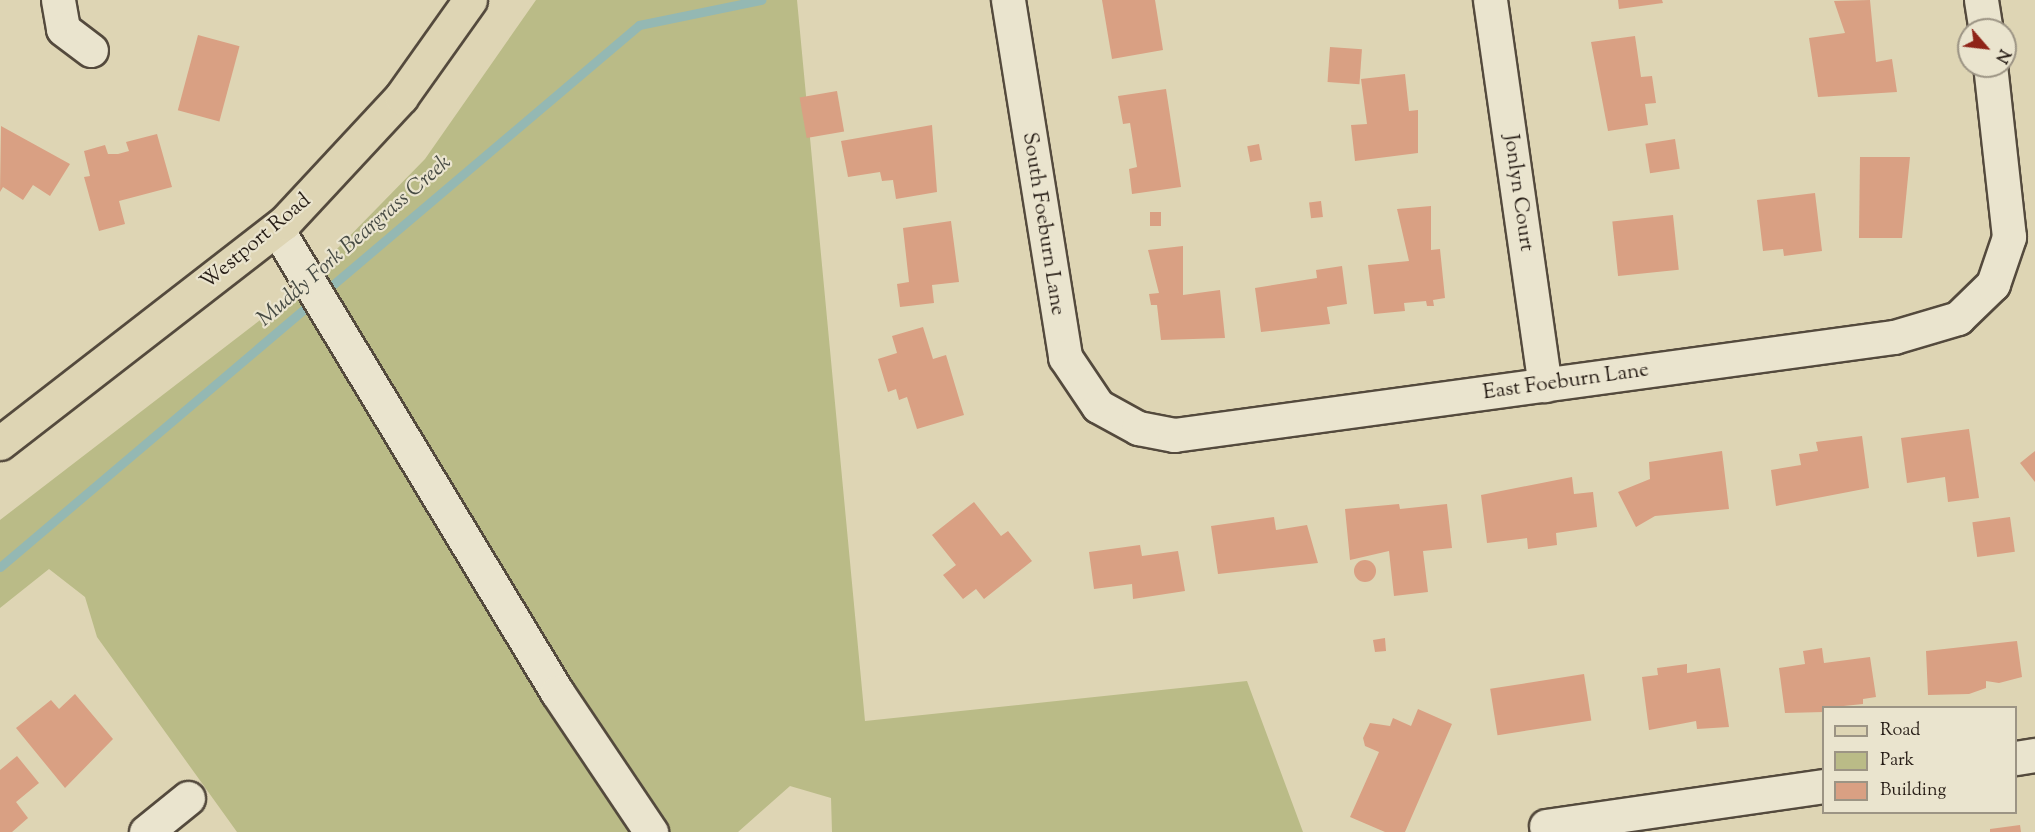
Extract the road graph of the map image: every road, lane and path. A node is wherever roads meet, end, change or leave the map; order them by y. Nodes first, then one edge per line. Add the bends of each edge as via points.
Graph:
1 (58, 0) edge
2 (470, 0) edge
3 (1008, 0) edge
4 (1490, 0) edge
5 (1982, 0) edge
6 (1984, 18) edge
7 (91, 50) dead end
8 (1992, 78) edge
9 (278, 229) junction
10 (1545, 385) junction
11 (1125, 423) joint
12 (0, 443) edge
13 (2035, 755) edge
14 (2017, 758) edge
15 (1822, 786) edge
16 (188, 798) dead end
17 (1546, 826) dead end
18 (146, 832) edge
19 (651, 832) edge

1 - 7 street via 63,29
2 - 9 main road, Westport Road via 401,97
3 - 11 street, South Foeburn Lane via 1065,357 1098,405
4 - 10 street, Jonlyn Court
5 - 6 street
8 - 10 street, East Foeburn Lane via 2010,213 2009,237 1993,284 1958,318 1929,331
9 - 12 main road, Westport Road
9 - 19 street via 557,692
10 - 11 street, East Foeburn Lane via 1174,435
13 - 14 street
15 - 17 street
16 - 18 street

